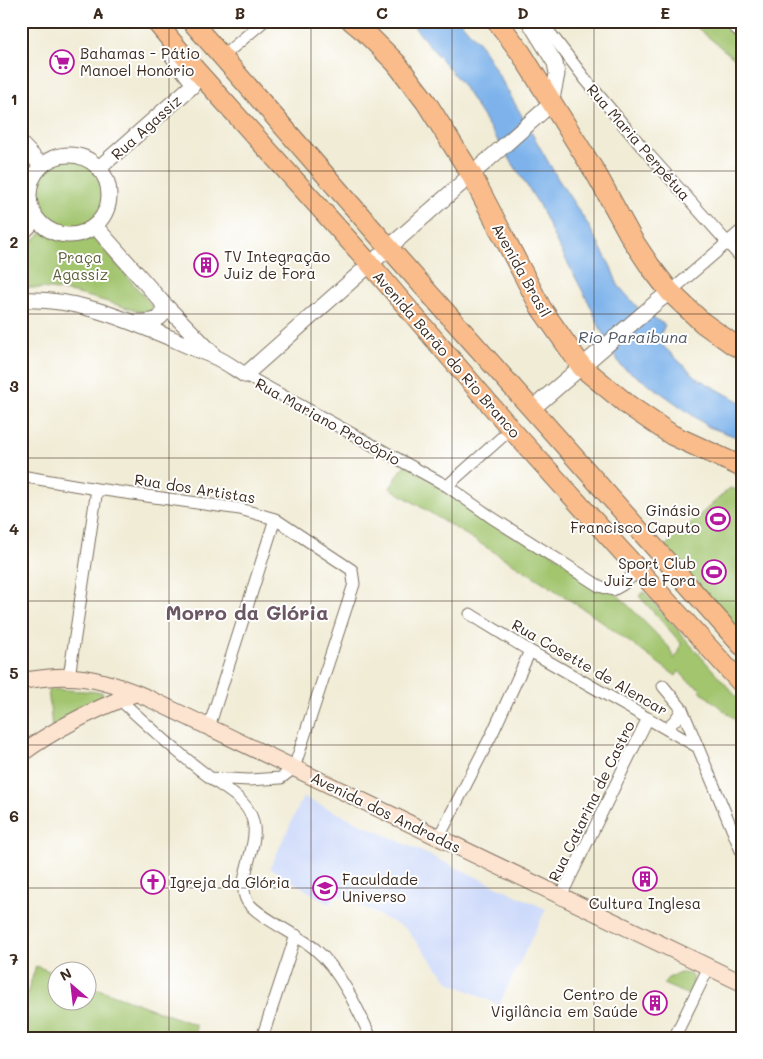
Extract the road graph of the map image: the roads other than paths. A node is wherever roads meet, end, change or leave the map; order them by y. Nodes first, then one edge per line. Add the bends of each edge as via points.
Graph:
1 (147, 21) edge
2 (156, 21) edge
3 (192, 21) edge
4 (264, 21) edge
5 (352, 21) edge
6 (497, 21) edge
7 (529, 21) edge
8 (541, 21) edge
9 (728, 21) edge
10 (742, 34) edge
11 (223, 56) junction
12 (546, 109) junction
13 (21, 144) edge
14 (41, 165) junction
15 (100, 168) junction
16 (474, 171) junction
17 (24, 193) edge
18 (36, 219) junction
19 (95, 226) junction
20 (742, 230) edge
21 (21, 234) edge
22 (728, 242) junction
23 (389, 248) junction
24 (742, 258) edge
25 (370, 264) junction
26 (664, 296) junction
27 (21, 300) edge
28 (162, 302) junction
29 (134, 323) junction
30 (742, 348) edge
31 (216, 357) junction
32 (586, 363) junction
33 (245, 375) junction
34 (532, 409) junction
35 (511, 428) junction
36 (742, 467) edge
37 (21, 476) edge
38 (448, 486) junction
39 (97, 488) junction
40 (275, 519) junction
41 (638, 570) junction
42 (470, 614) dead end
43 (742, 646) edge
44 (530, 651) junction
45 (69, 677) junction
46 (21, 681) edge
47 (103, 683) junction
48 (742, 684) edge
49 (663, 686) dead end
50 (136, 693) junction
51 (120, 699) junction
52 (682, 709) junction
53 (648, 718) junction
54 (209, 727) junction
55 (666, 728) junction
56 (696, 746) junction
57 (21, 754) edge
58 (294, 768) junction
59 (210, 778) junction
60 (439, 838) junction
61 (742, 853) edge
62 (561, 896) junction
63 (296, 935) junction
64 (709, 967) junction
65 (742, 982) edge
66 (262, 1038) edge
67 (371, 1038) edge
68 (674, 1038) edge

1 - 15 street, Rua Agassiz via 191,80 192,86
2 - 25 main road, Avenida Barão do Rio Branco
3 - 11 main road, Avenida Barão do Rio Branco
4 - 11 street
5 - 16 highway, Avenida Brasil via 396,63
6 - 12 highway via 521,53
7 - 12 street via 556,63 557,74
8 - 22 street, Rua Maria Perpétua via 642,147
9 - 10 street
11 - 23 main road, Avenida Barão do Rio Branco
12 - 16 street
12 - 26 highway via 598,177
13 - 14 street
14 - 15 street via 60,155 71,154 82,156
14 - 17 street
15 - 19 street via 109,193 106,211
16 - 23 street
16 - 32 highway, Avenida Brasil via 541,308
17 - 18 street
18 - 19 street via 47,229 60,234 75,235
18 - 21 street
19 - 28 street
20 - 22 street
22 - 24 street, Rua Maria Perpétua
22 - 26 street
23 - 25 street
23 - 34 main road, Avenida Barão do Rio Branco
25 - 33 street
25 - 35 main road, Avenida Barão do Rio Branco
26 - 30 highway
26 - 32 street
27 - 29 street, Rua Mariano Procópio via 81,307
28 - 29 street via 163,311 158,318
28 - 31 street
29 - 31 street, Rua Mariano Procópio
31 - 33 street, Rua Mariano Procópio
32 - 34 street
32 - 36 highway, Avenida Brasil via 628,405 672,435
33 - 38 street, Rua Mariano Procópio
34 - 43 main road, Avenida Barão do Rio Branco
35 - 38 street
35 - 41 main road, Avenida Barão do Rio Branco
37 - 39 street, Rua dos Artistas
38 - 41 street, Rua Mariano Procópio via 599,586 614,590
39 - 40 street, Rua dos Artistas via 240,508
39 - 45 street
40 - 54 street
40 - 58 street, Rua dos Artistas via 346,565 354,577
41 - 48 main road, Avenida Barão do Rio Branco
42 - 44 street, Rua Cosette de Alencar
44 - 53 street, Rua Cosette de Alencar
44 - 60 street
45 - 46 main road, Avenida dos Andradas
45 - 47 main road, Avenida dos Andradas
47 - 50 main road, Avenida dos Andradas
47 - 51 street
49 - 52 street
50 - 51 main road
50 - 54 main road, Avenida dos Andradas
51 - 57 main road via 63,726
51 - 59 street
52 - 55 street
52 - 56 street
53 - 55 street, Rua Cosette de Alencar
53 - 62 street, Rua Catarina de Castro
54 - 58 main road, Avenida dos Andradas
55 - 56 street, Rua Cosette de Alencar
56 - 61 street
58 - 59 street via 281,778
58 - 60 main road, Avenida dos Andradas
59 - 63 street via 240,799 249,810 255,828 243,891 248,903
60 - 62 main road, Avenida dos Andradas
62 - 64 main road, Avenida dos Andradas
63 - 66 street
63 - 67 street via 316,950 333,970 354,1001
64 - 65 main road, Avenida dos Andradas
64 - 68 street

